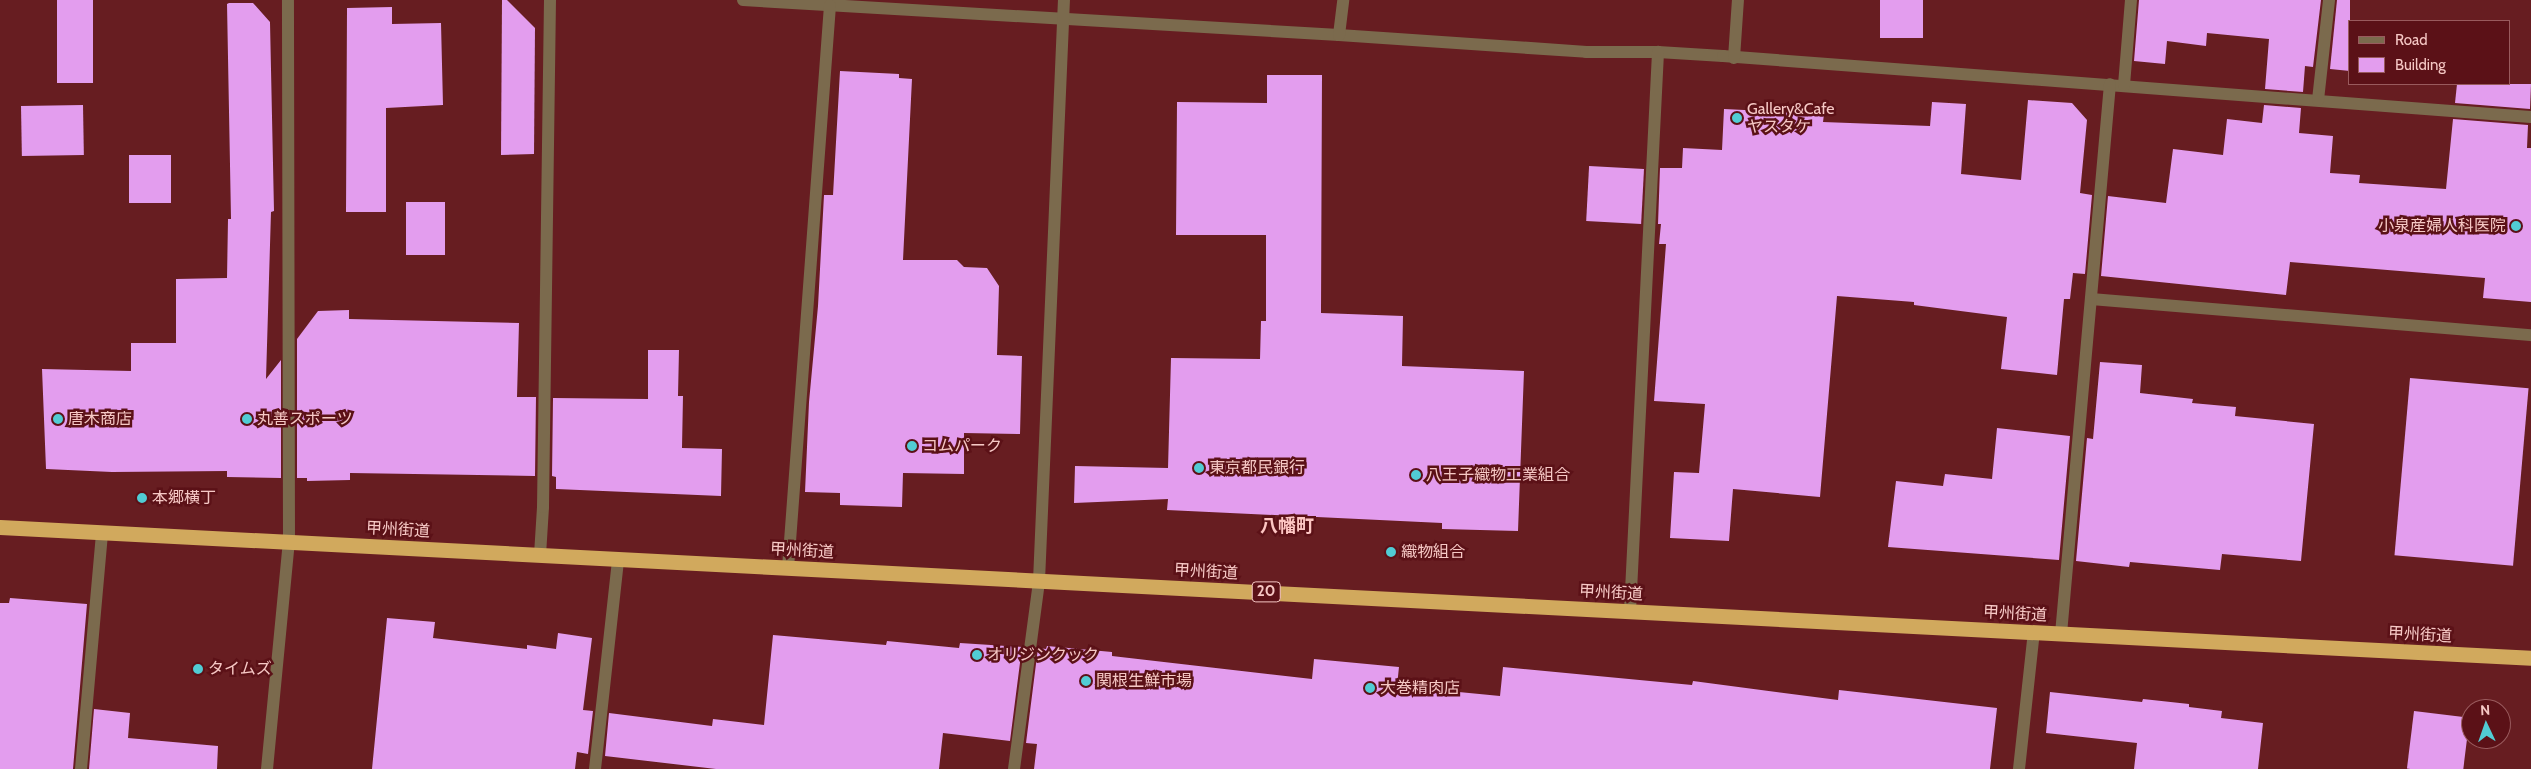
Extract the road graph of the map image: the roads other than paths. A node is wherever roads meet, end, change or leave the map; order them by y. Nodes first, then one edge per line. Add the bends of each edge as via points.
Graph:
1 (288, 0) edge
2 (550, 0) edge
3 (743, 0) edge
4 (1064, 0) edge
5 (1344, 0) edge
6 (1738, 0) edge
7 (2130, 0) edge
8 (2329, 0) edge
9 (830, 6) junction
10 (1062, 18) junction
11 (1339, 35) junction
12 (1658, 52) junction
13 (1734, 58) junction
14 (2110, 84) junction
15 (2124, 85) junction
16 (2318, 100) junction
17 (2531, 117) edge
18 (2091, 299) junction
19 (2531, 334) edge
20 (0, 527) edge
21 (102, 532) junction
22 (289, 542) junction
23 (540, 555) junction
24 (618, 559) junction
25 (788, 568) junction
26 (1039, 581) junction
27 (1630, 611) junction
28 (2034, 632) junction
29 (2061, 634) junction
30 (2531, 658) edge
31 (81, 769) edge
32 (267, 769) edge
33 (594, 769) edge
34 (1014, 769) edge
35 (2019, 769) edge

1 - 22 street
2 - 23 street
3 - 9 street
4 - 10 street
5 - 11 street
6 - 13 street
7 - 15 street
8 - 16 street
9 - 10 street
9 - 25 street
10 - 11 street
10 - 26 street
11 - 12 street via 1586,52
12 - 13 street
12 - 27 street
13 - 14 street
14 - 15 street
14 - 18 street
15 - 16 street
16 - 17 street
18 - 19 street
18 - 29 street
20 - 21 highway, 甲州街道 / 20
21 - 22 highway, 甲州街道 / 20
21 - 31 street
22 - 23 highway, 甲州街道 / 20
22 - 32 street
23 - 24 highway, 甲州街道 / 20
24 - 25 highway, 甲州街道 / 20
24 - 33 street
25 - 26 highway, 甲州街道 / 20
26 - 27 highway, 甲州街道 / 20
26 - 34 street
27 - 28 highway, 甲州街道 / 20
28 - 29 highway, 甲州街道 / 20
28 - 35 street
29 - 30 highway, 甲州街道 / 20

